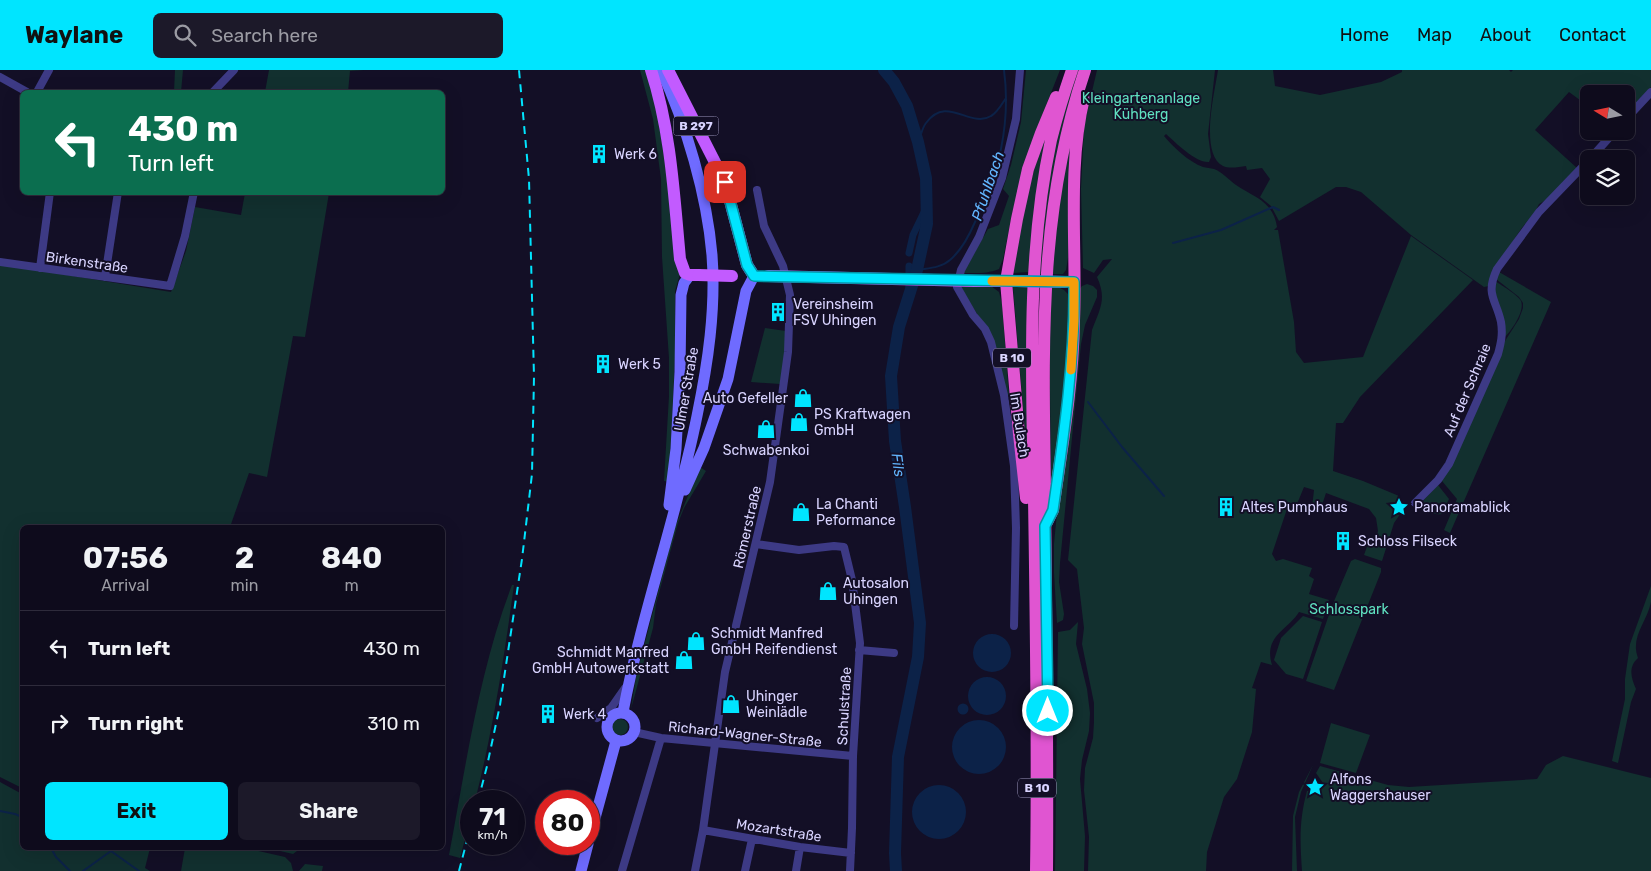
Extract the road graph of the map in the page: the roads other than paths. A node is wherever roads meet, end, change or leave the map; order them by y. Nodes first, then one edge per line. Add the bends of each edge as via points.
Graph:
1 (49, 70) edge
2 (234, 70) edge
3 (651, 70) edge
4 (661, 70) edge
5 (668, 70) edge
6 (1020, 70) edge
7 (1071, 70) edge
8 (1086, 70) edge
9 (0, 77) edge
10 (24, 90) edge
11 (37, 90) edge
12 (215, 90) edge
13 (1651, 92) edge
14 (1635, 109) edge
15 (1607, 140) edge
16 (1598, 150) edge
17 (1580, 169) edge
18 (757, 190) dead end
19 (50, 195) edge
20 (118, 195) edge
21 (193, 195) edge
22 (0, 262) edge
23 (40, 268) junction
24 (694, 275) junction
25 (754, 276) junction
26 (104, 277) junction
27 (1011, 281) junction
28 (1069, 282) junction
29 (1415, 503) dead end
30 (677, 504) junction
31 (1040, 527) junction
32 (756, 544) junction
33 (665, 545) junction
34 (1014, 626) dead end
35 (859, 650) junction
36 (894, 653) dead end
37 (630, 677) junction
38 (623, 712) junction
39 (597, 718) dead end
40 (634, 732) junction
41 (661, 738) junction
42 (616, 741) junction
43 (716, 743) junction
44 (853, 756) junction
45 (600, 799) edge
46 (703, 830) junction
47 (752, 839) junction
48 (800, 847) junction
49 (851, 853) junction
50 (584, 855) edge
51 (580, 871) edge
52 (622, 871) edge
53 (695, 871) edge
54 (745, 871) edge
55 (796, 871) edge
56 (850, 871) edge
57 (1036, 871) edge
58 (1047, 871) edge

1 - 11 street
2 - 12 street
3 - 24 main road, B 297 via 671,163 680,258 685,273
4 - 30 main road, Ulmer Straße via 681,120 702,194 712,254 712,318 707,368
5 - 25 main road, B 297 via 725,182 747,265
6 - 34 street, Im Bulach via 1016,119 1002,178 979,237 961,270 958,287 988,335 1004,395 1014,466
7 - 27 highway via 1062,82 1028,169 1017,219
7 - 31 highway, B 10 via 1052,139 1036,239 1032,338
8 - 28 highway, B 10 via 1088,82 1075,167
8 - 31 highway, B 10 via 1064,139 1047,256
9 - 10 street
13 - 14 street
15 - 16 street, Auf der Schraie
17 - 29 street, Auf der Schraie via 1539,212 1497,269 1491,290 1500,320 1500,347 1449,464
18 - 32 street, Römerstraße via 764,226 783,266 790,296 788,352 778,433
19 - 23 street
20 - 26 street
21 - 26 street, Birkenstraße via 170,286
22 - 23 street, Birkenstraße
23 - 26 street, Birkenstraße
24 - 25 main road, bridge
24 - 33 main road via 684,283 681,295 676,449
25 - 27 main road, bridge
25 - 30 main road via 746,291 728,379 704,448
27 - 28 main road, bridge
27 - 31 highway, B 10 via 1019,434 1028,508
28 - 31 highway via 1074,321 1070,388 1053,510
30 - 33 main road, Ulmer Straße
31 - 57 highway, B 10
31 - 58 highway, B 10 via 1048,746
32 - 35 street, Schulstraße via 799,550 844,547 859,628
32 - 43 street, Römerstraße via 725,672
33 - 37 main road, Ulmer Straße
35 - 36 street
35 - 44 street, Schulstraße
37 - 38 main road, Ulmer Straße
37 - 39 street via 611,708
38 - 40 main road via 635,722
38 - 42 main road via 612,716 607,723 607,732
40 - 41 street, Richard-Wagner-Straße
40 - 42 main road via 626,741
41 - 43 street, Richard-Wagner-Straße
41 - 52 street
42 - 45 main road
43 - 44 street, Richard-Wagner-Straße
43 - 46 street, Römerstraße
44 - 49 street, Schulstraße
46 - 47 street, Mozartstraße
46 - 53 street, Römerstraße
47 - 48 street, Mozartstraße
47 - 54 street
48 - 49 street, Mozartstraße
48 - 55 street
49 - 56 street, Schulstraße
50 - 51 main road

